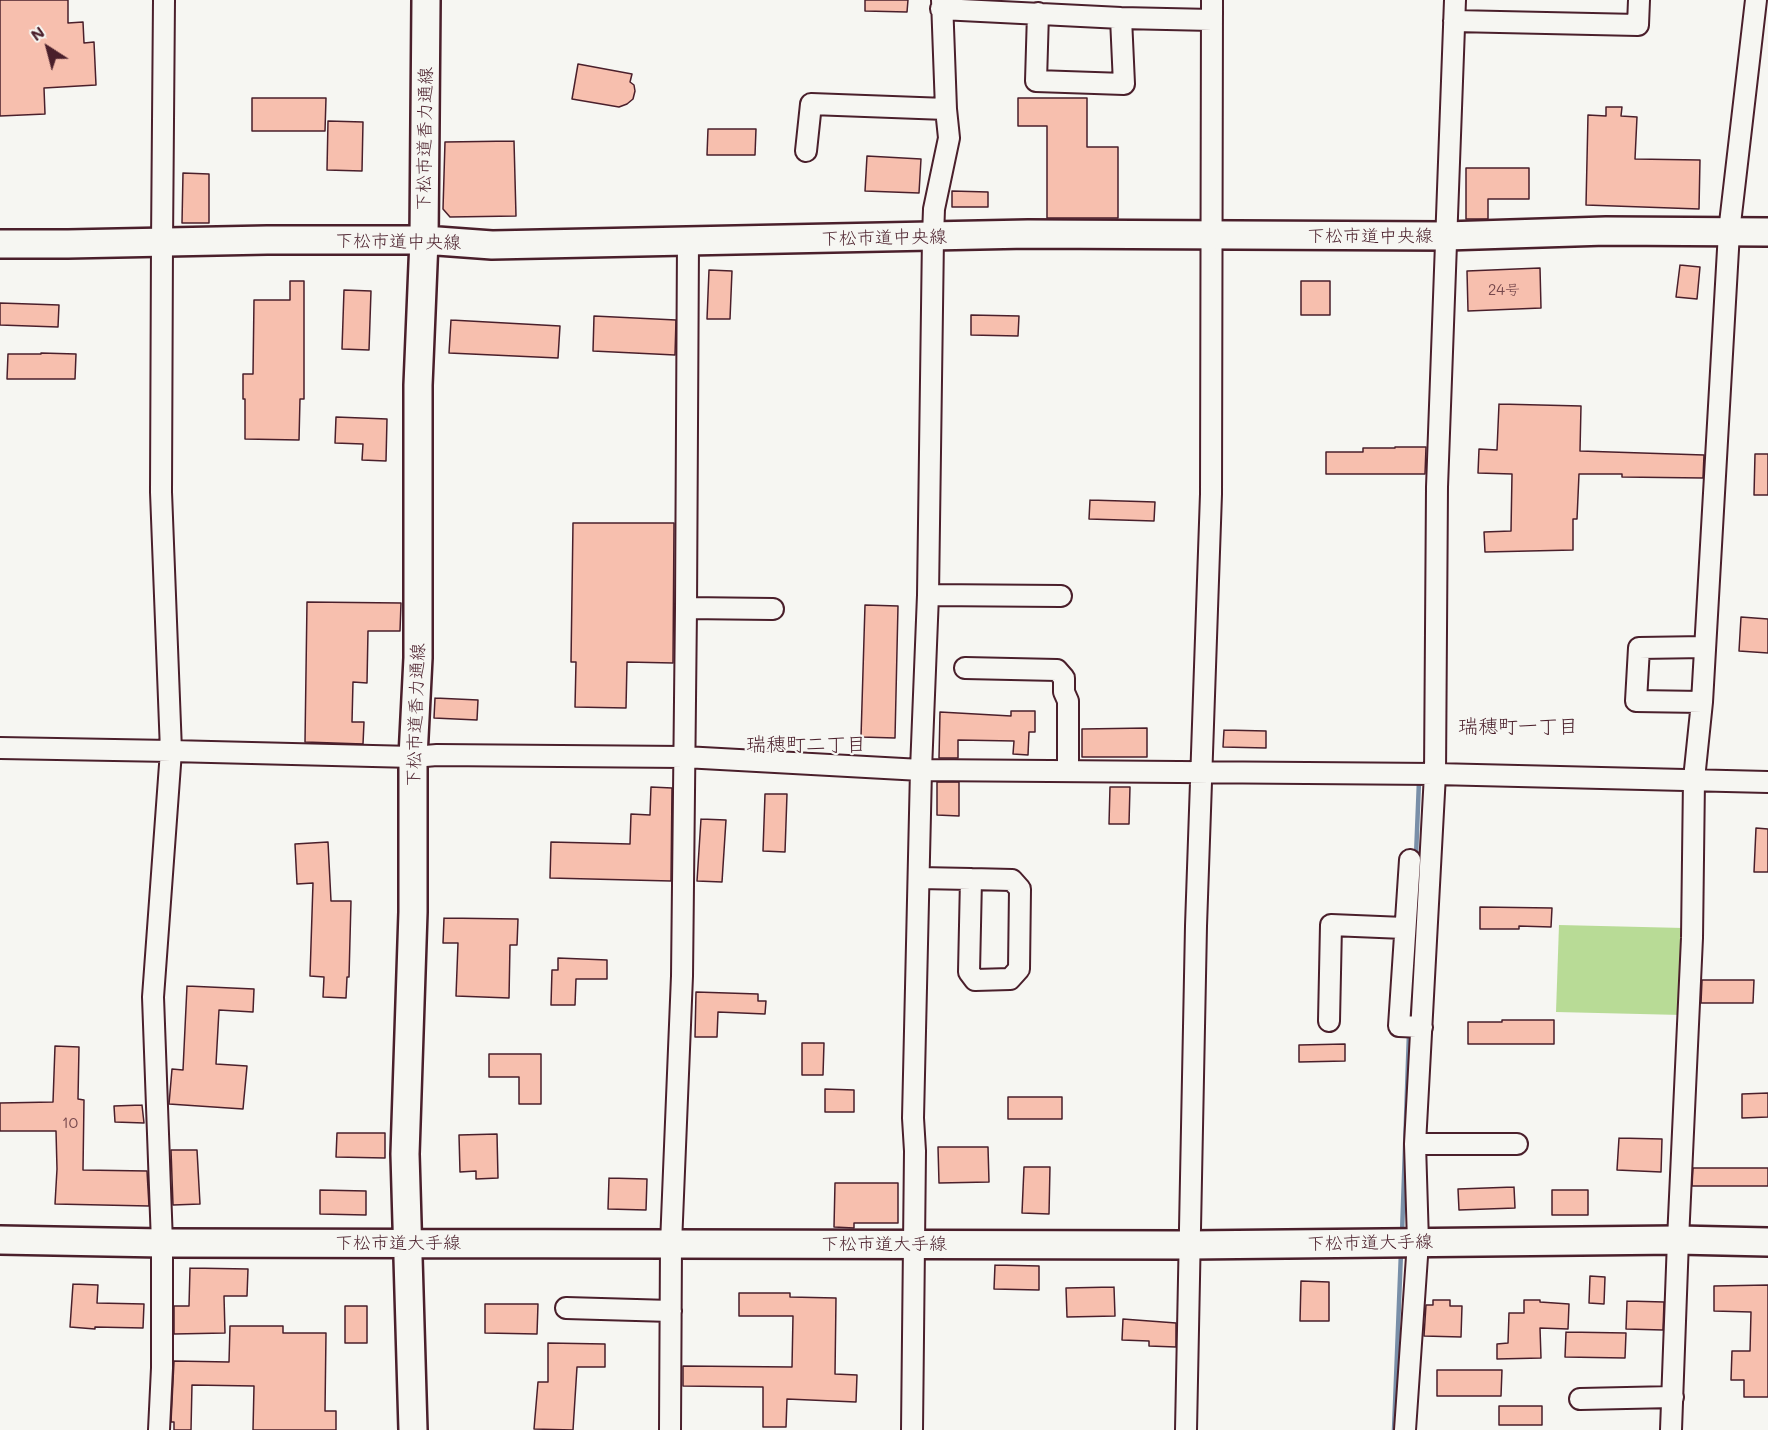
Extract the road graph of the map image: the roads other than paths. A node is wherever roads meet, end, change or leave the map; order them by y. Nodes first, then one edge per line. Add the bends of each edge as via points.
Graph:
1 (164, 0) edge
2 (426, 0) edge
3 (1212, 0) edge
4 (1455, 0) edge
5 (1639, 0) edge
6 (1756, 0) edge
7 (941, 5) edge
8 (1038, 13) junction
9 (1121, 18) junction
10 (1212, 20) junction
11 (1454, 21) junction
12 (946, 109) junction
13 (806, 151) dead end
14 (1729, 232) junction
15 (1768, 232) edge
16 (1212, 236) junction
17 (1446, 236) junction
18 (933, 237) junction
19 (424, 240) junction
20 (688, 241) junction
21 (162, 243) junction
22 (0, 244) edge
23 (928, 595) junction
24 (1061, 596) dead end
25 (686, 608) junction
26 (773, 609) dead end
27 (1705, 647) junction
28 (965, 668) dead end
29 (1702, 702) junction
30 (0, 748) edge
31 (171, 751) junction
32 (413, 757) junction
33 (684, 758) junction
34 (921, 770) junction
35 (1068, 771) junction
36 (1200, 772) junction
37 (1435, 774) junction
38 (1694, 779) junction
39 (1768, 782) edge
40 (1410, 860) dead end
41 (919, 878) junction
42 (970, 879) junction
43 (1404, 928) junction
44 (1329, 1021) dead end
45 (1422, 1027) junction
46 (1415, 1144) junction
47 (1517, 1144) dead end
48 (0, 1240) edge
49 (1678, 1240) junction
50 (1418, 1242) junction
51 (1768, 1242) edge
52 (162, 1243) junction
53 (407, 1243) junction
54 (670, 1244) junction
55 (913, 1244) junction
56 (1189, 1245) junction
57 (566, 1308) dead end
58 (671, 1311) junction
59 (1673, 1397) junction
60 (1580, 1399) dead end
61 (159, 1430) edge
62 (412, 1430) edge
63 (670, 1430) edge
64 (912, 1430) edge
65 (1186, 1430) edge
66 (1405, 1430) edge
67 (1671, 1430) edge

1 - 21 street
2 - 19 street, 下松市道香力通線
3 - 10 street
4 - 11 street
5 - 11 street via 1638,25
6 - 14 street
7 - 8 street
7 - 12 street
8 - 9 street
8 - 9 street via 1036,81 1124,84
9 - 10 street
10 - 16 street
11 - 17 street
12 - 13 street via 811,104
12 - 18 street via 949,138 934,209
14 - 15 street, 下松市道中央線
14 - 17 street, 下松市道中央線
14 - 27 street
16 - 17 street, 下松市道中央線
16 - 18 street, 下松市道中央線
16 - 36 street via 1211,494
17 - 37 street via 1437,487
18 - 20 street, 下松市道中央線
18 - 23 street
19 - 20 street, 下松市道中央線 via 492,245
19 - 21 street, 下松市道中央線
19 - 32 street, 下松市道香力通線
20 - 25 street
21 - 22 street, 下松市道中央線
21 - 31 street via 161,492
23 - 24 street
23 - 34 street
25 - 26 street
25 - 33 street
27 - 29 street
27 - 29 street via 1639,648 1636,701
28 - 35 street via 1057,670 1064,678 1068,701
29 - 38 street
30 - 31 street
31 - 32 street
31 - 52 street via 153,997
32 - 33 street
32 - 53 street, 下松市道香力通線 via 413,912 405,1154
33 - 34 street
33 - 54 street via 682,976
34 - 35 street
34 - 41 street
35 - 36 street
36 - 37 street
36 - 56 street
37 - 38 street
37 - 45 street
38 - 39 street
38 - 49 street via 1692,938
40 - 43 street
41 - 42 street
41 - 55 street
42 - 42 street via 969,972 975,981 1010,980 1019,969 1020,889 1012,880
43 - 44 street via 1331,925
43 - 45 street via 1399,1026
45 - 46 street
46 - 47 street
46 - 50 street
48 - 52 street, 下松市道大手線
49 - 50 street, 下松市道大手線
49 - 51 street, 下松市道大手線
49 - 59 street
50 - 56 street, 下松市道大手線
50 - 66 street
52 - 53 street, 下松市道大手線
52 - 61 street
53 - 54 street, 下松市道大手線
53 - 62 street, 下松市道香力通線
54 - 55 street, 下松市道大手線
54 - 58 street
55 - 56 street, 下松市道大手線
55 - 64 street
56 - 65 street
57 - 58 street
58 - 63 street
59 - 60 street
59 - 67 street

